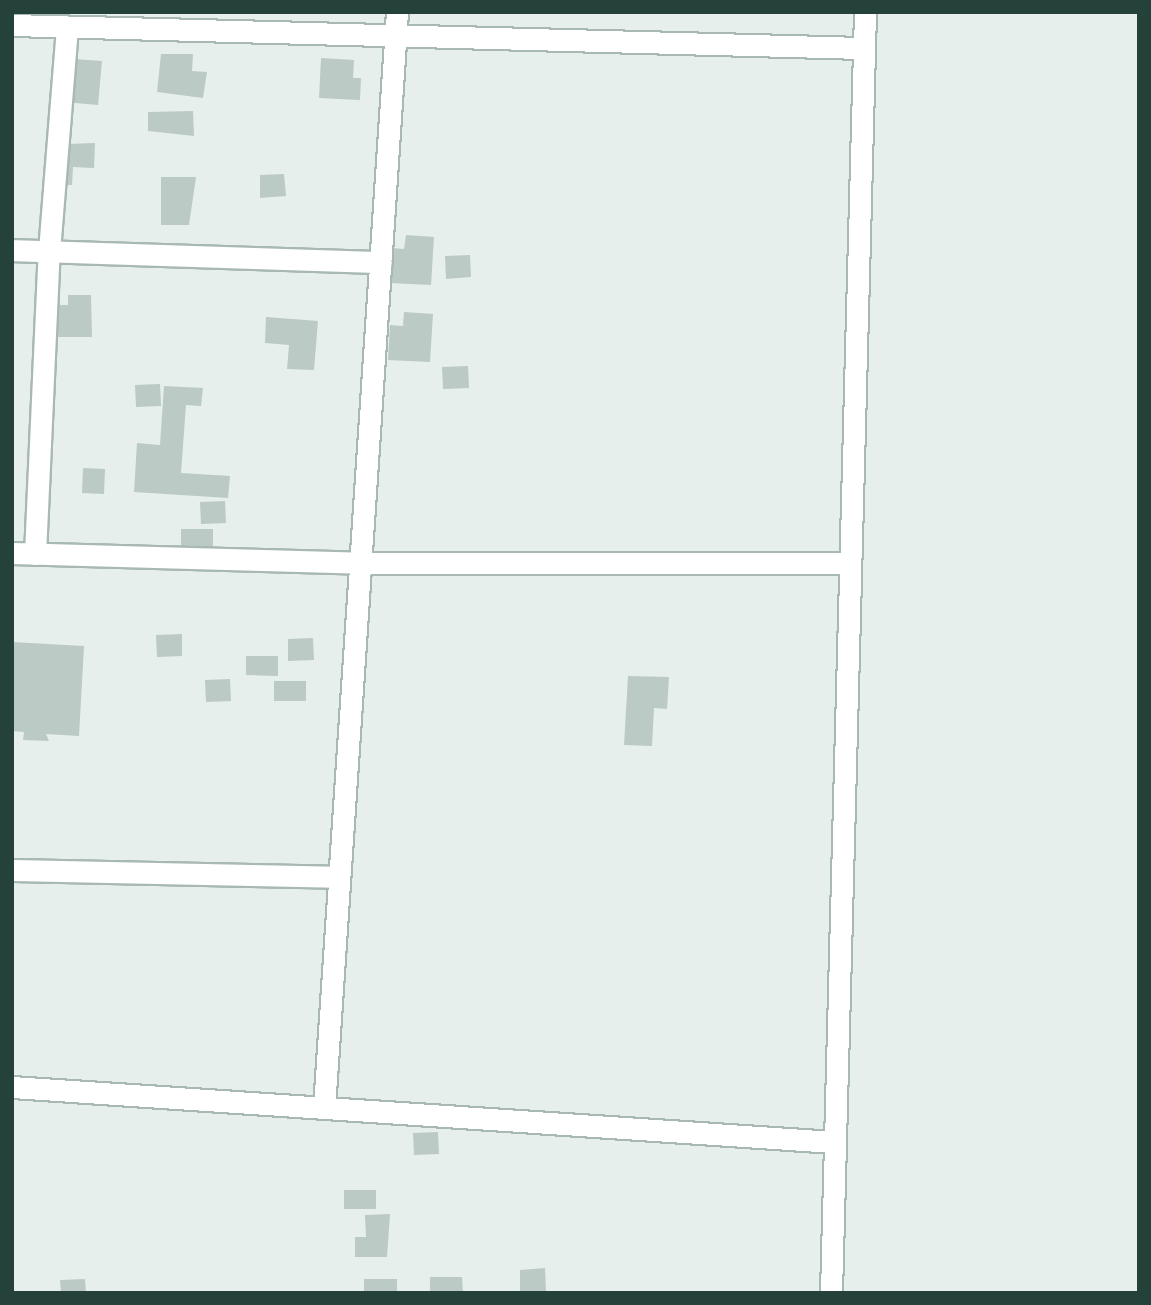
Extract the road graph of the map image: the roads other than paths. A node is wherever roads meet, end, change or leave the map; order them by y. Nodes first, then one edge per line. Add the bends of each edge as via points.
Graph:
1 (397, 12) edge
2 (865, 12) edge
3 (12, 25) edge
4 (67, 27) junction
5 (396, 36) junction
6 (864, 48) junction
7 (12, 250) edge
8 (49, 251) junction
9 (381, 262) junction
10 (12, 553) edge
11 (35, 554) junction
12 (361, 563) junction
13 (850, 563) junction
14 (12, 870) edge
15 (336, 877) junction
16 (12, 1087) edge
17 (324, 1108) junction
18 (833, 1142) junction
19 (831, 1293) edge

1 - 5 street
2 - 6 street
3 - 4 street
4 - 5 street
4 - 8 street
5 - 6 street
5 - 9 street
6 - 13 street
7 - 8 street
8 - 9 street
8 - 11 street
9 - 12 street
10 - 11 street
11 - 12 street
12 - 13 street
12 - 15 street
13 - 18 street
14 - 15 street
15 - 17 street
16 - 17 street
17 - 18 street
18 - 19 street

